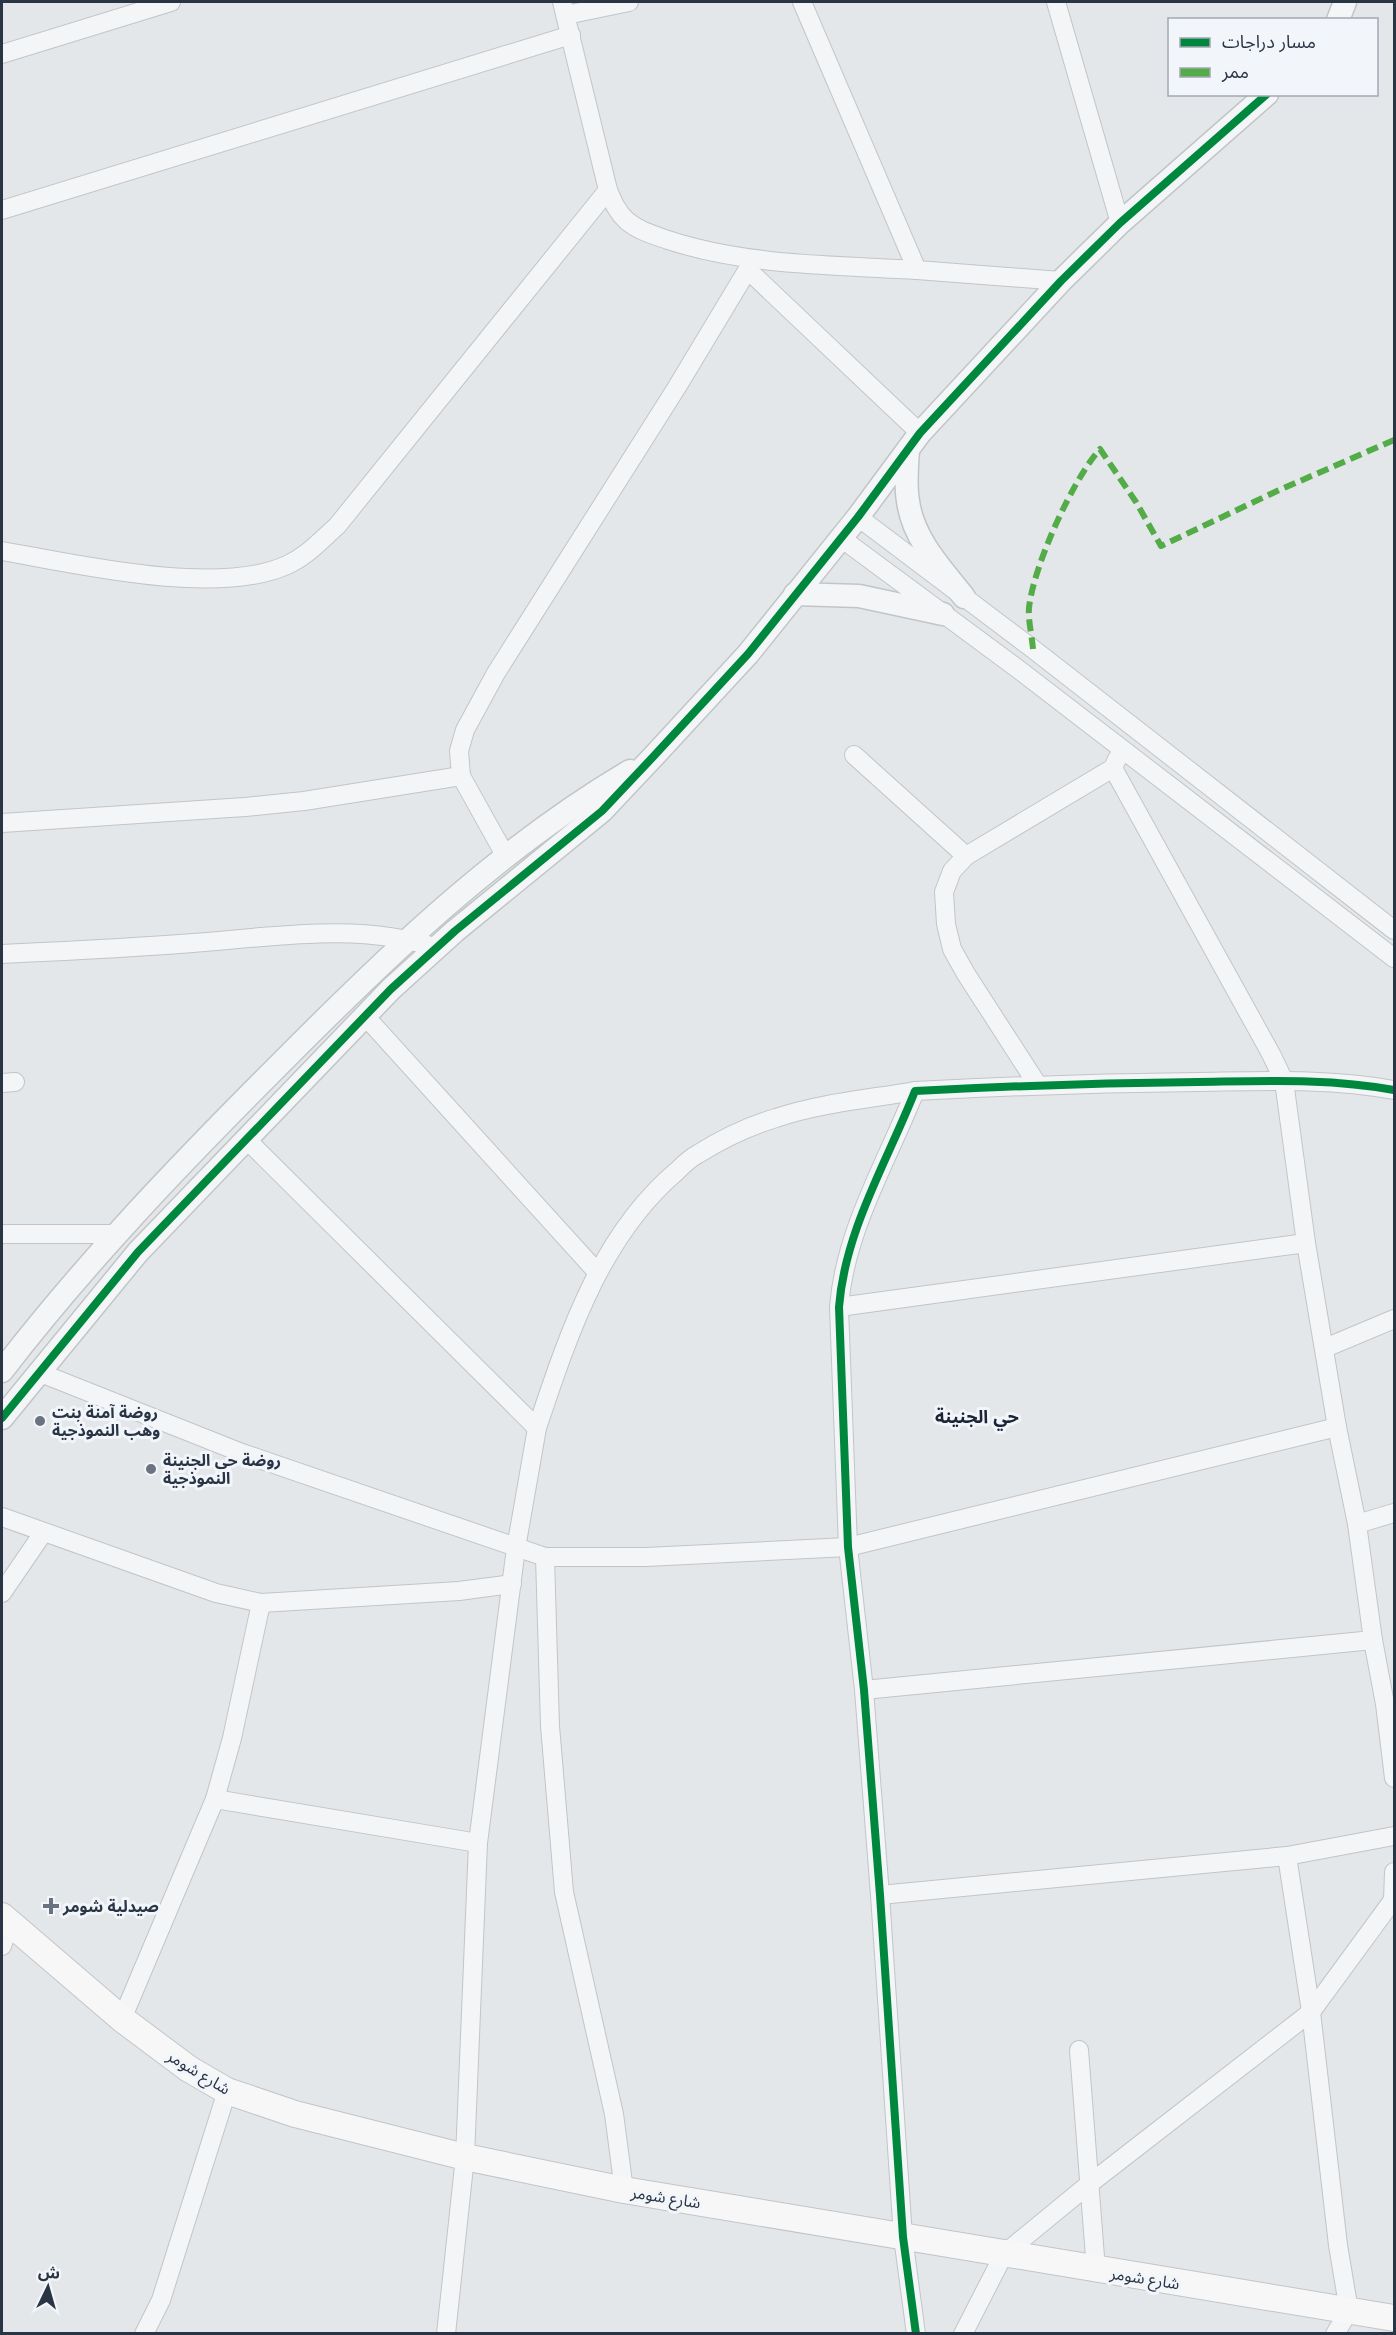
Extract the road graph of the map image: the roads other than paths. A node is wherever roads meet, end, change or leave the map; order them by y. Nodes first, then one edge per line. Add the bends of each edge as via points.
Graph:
1 (171, 2) edge
2 (629, 2) edge
3 (802, 2) edge
4 (1056, 2) edge
5 (1345, 2) edge
6 (564, 8) edge
7 (1339, 18) edge
8 (571, 35) junction
9 (2, 54) edge
10 (1265, 96) edge
11 (608, 190) junction
12 (2, 210) edge
13 (1120, 222) junction
14 (751, 265) junction
15 (917, 270) junction
16 (1061, 281) junction
17 (914, 441) junction
18 (858, 517) junction
19 (841, 538) junction
20 (2, 551) edge
21 (795, 594) junction
22 (964, 597) junction
23 (943, 614) junction
24 (1133, 727) junction
25 (1121, 748) junction
26 (854, 755) dead end
27 (652, 758) junction
28 (1113, 768) junction
29 (461, 776) junction
30 (2, 823) edge
31 (505, 855) junction
32 (966, 856) junction
33 (1395, 930) edge
34 (409, 938) junction
35 (437, 948) junction
36 (2, 954) edge
37 (1395, 958) edge
38 (365, 1016) junction
39 (1284, 1081) junction
40 (1037, 1084) junction
41 (1395, 1090) edge
42 (915, 1091) junction
43 (246, 1139) junction
44 (2, 1234) edge
45 (116, 1234) junction
46 (1306, 1242) junction
47 (597, 1272) junction
48 (839, 1307) junction
49 (1395, 1319) edge
50 (1325, 1348) junction
51 (2, 1371) edge
52 (38, 1372) junction
53 (2, 1418) edge
54 (1338, 1427) junction
55 (537, 1428) junction
56 (1395, 1514) edge
57 (2, 1517) edge
58 (1357, 1524) junction
59 (43, 1533) junction
60 (848, 1547) junction
61 (516, 1548) junction
62 (545, 1557) junction
63 (512, 1584) junction
64 (2, 1593) edge
65 (261, 1603) junction
66 (1373, 1640) junction
67 (864, 1690) junction
68 (1395, 1778) edge
69 (215, 1799) junction
70 (1395, 1836) edge
71 (478, 1843) junction
72 (1287, 1856) junction
73 (1395, 1872) edge
74 (880, 1895) junction
75 (1394, 1900) edge
76 (4, 1928) edge
77 (1311, 2012) junction
78 (122, 2019) junction
79 (1079, 2050) dead end
80 (227, 2091) junction
81 (465, 2157) junction
82 (1088, 2184) junction
83 (624, 2190) junction
84 (903, 2237) junction
85 (1004, 2254) junction
86 (1096, 2270) junction
87 (1349, 2311) junction
88 (1395, 2318) edge
89 (144, 2334) edge
90 (446, 2334) edge
91 (916, 2334) edge
92 (963, 2334) edge
93 (1335, 2334) edge

1 - 9 street
2 - 6 street
3 - 15 street
4 - 13 street
5 - 7 street
6 - 8 street
8 - 11 street
8 - 12 street
10 - 13 street
11 - 14 street via 627,221 646,233
11 - 20 street via 337,526 305,555 267,572 208,579 113,571
13 - 16 street
14 - 15 street
14 - 17 street
14 - 29 street via 496,674 465,730 459,751
15 - 16 street
16 - 17 street
17 - 18 street
17 - 22 street via 908,502 915,527 927,550
18 - 19 street
18 - 22 street
19 - 21 street
19 - 23 street
21 - 23 street via 859,596
21 - 27 street via 748,654
22 - 24 street
23 - 25 street
24 - 25 street
24 - 33 street
25 - 28 street
25 - 37 street
26 - 32 street
27 - 31 street via 591,794
27 - 35 street via 603,811
28 - 32 street
28 - 39 street
29 - 30 street via 304,801
29 - 31 street
31 - 34 street
32 - 40 street via 952,871 944,892 952,949
34 - 35 street
34 - 36 street via 281,936
34 - 45 street via 235,1109
35 - 38 street
38 - 43 street
38 - 47 street
39 - 40 street
39 - 41 street via 1355,1083
39 - 46 street
40 - 42 street
42 - 47 street via 777,1118 736,1133 696,1155 640,1208
42 - 48 street via 859,1218 841,1281
43 - 52 street via 138,1252
43 - 55 street
44 - 45 street
45 - 51 street
46 - 48 street
46 - 50 street
47 - 55 street via 563,1351
48 - 60 street
49 - 50 street
50 - 54 street
52 - 53 street
52 - 61 street via 242,1453
54 - 58 street
54 - 60 street
55 - 61 street
56 - 58 street
57 - 59 street
58 - 66 street
59 - 64 street
59 - 65 street via 224,1596
60 - 62 street via 646,1557
60 - 67 street
61 - 62 street
61 - 63 street
62 - 83 street via 550,1726 564,1892 614,2114
63 - 65 street
63 - 71 street
65 - 69 street
66 - 67 street
66 - 68 street
67 - 74 street
69 - 71 street
69 - 78 street
70 - 72 street
71 - 81 street
72 - 74 street
72 - 77 street
73 - 75 street
74 - 84 street
75 - 77 street
76 - 78 main road, شارع شومر
77 - 82 street
77 - 87 street
78 - 80 main road, شارع شومر via 189,2069
79 - 82 street
80 - 81 main road, شارع شومر via 294,2114
80 - 89 street via 161,2300
81 - 83 main road, شارع شومر
81 - 90 street
82 - 85 street
82 - 86 street
83 - 84 main road, شارع شومر
84 - 85 main road, شارع شومر
84 - 91 street
85 - 86 main road, شارع شومر
85 - 92 street
86 - 87 main road, شارع شومر
87 - 88 main road, شارع شومر
87 - 93 street

